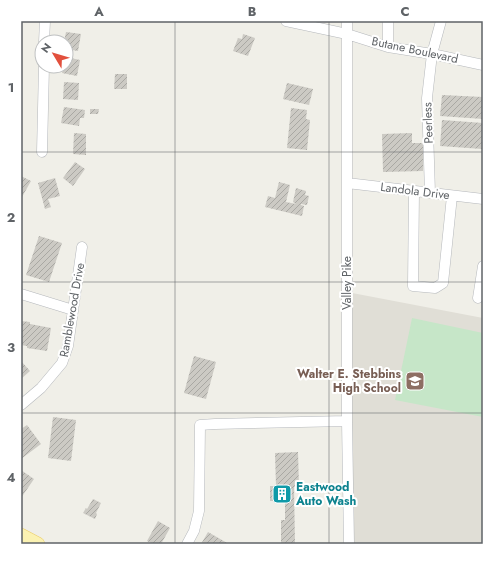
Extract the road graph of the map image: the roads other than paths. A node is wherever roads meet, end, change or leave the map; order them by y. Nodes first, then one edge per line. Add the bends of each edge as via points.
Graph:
1 (45, 21) edge
2 (286, 21) edge
3 (347, 21) edge
4 (388, 21) edge
5 (441, 21) edge
6 (44, 34) edge
7 (347, 34) junction
8 (388, 47) junction
9 (432, 54) junction
10 (483, 65) edge
11 (44, 74) edge
12 (42, 152) dead end
13 (347, 183) junction
14 (414, 191) junction
15 (430, 193) junction
16 (452, 196) junction
17 (483, 199) edge
18 (82, 247) dead end
19 (483, 266) edge
20 (21, 294) edge
21 (478, 298) dead end
22 (73, 310) junction
23 (21, 405) edge
24 (347, 421) junction
25 (21, 535) edge
26 (38, 544) edge
27 (187, 544) edge
28 (349, 544) edge

1 - 6 street
2 - 7 street, Butane Boulevard
3 - 7 street, Valley Pike
4 - 8 street
5 - 9 street, Peerless
7 - 8 street, Butane Boulevard
7 - 13 street, Valley Pike
8 - 9 street, Butane Boulevard
9 - 10 street, Butane Boulevard
9 - 15 street, Peerless via 427,98
11 - 12 street
13 - 14 street, Landola Drive
13 - 24 street, Valley Pike
14 - 15 street, Landola Drive
14 - 16 street via 413,286 435,288 443,283
15 - 16 street, Landola Drive
16 - 17 street, Landola Drive
18 - 22 street, Ramblewood Drive
19 - 21 street
20 - 22 street
22 - 23 street, Ramblewood Drive via 68,346 62,364 41,388
24 - 27 street via 200,425 199,511 194,532
24 - 28 street, Valley Pike
25 - 26 main road

